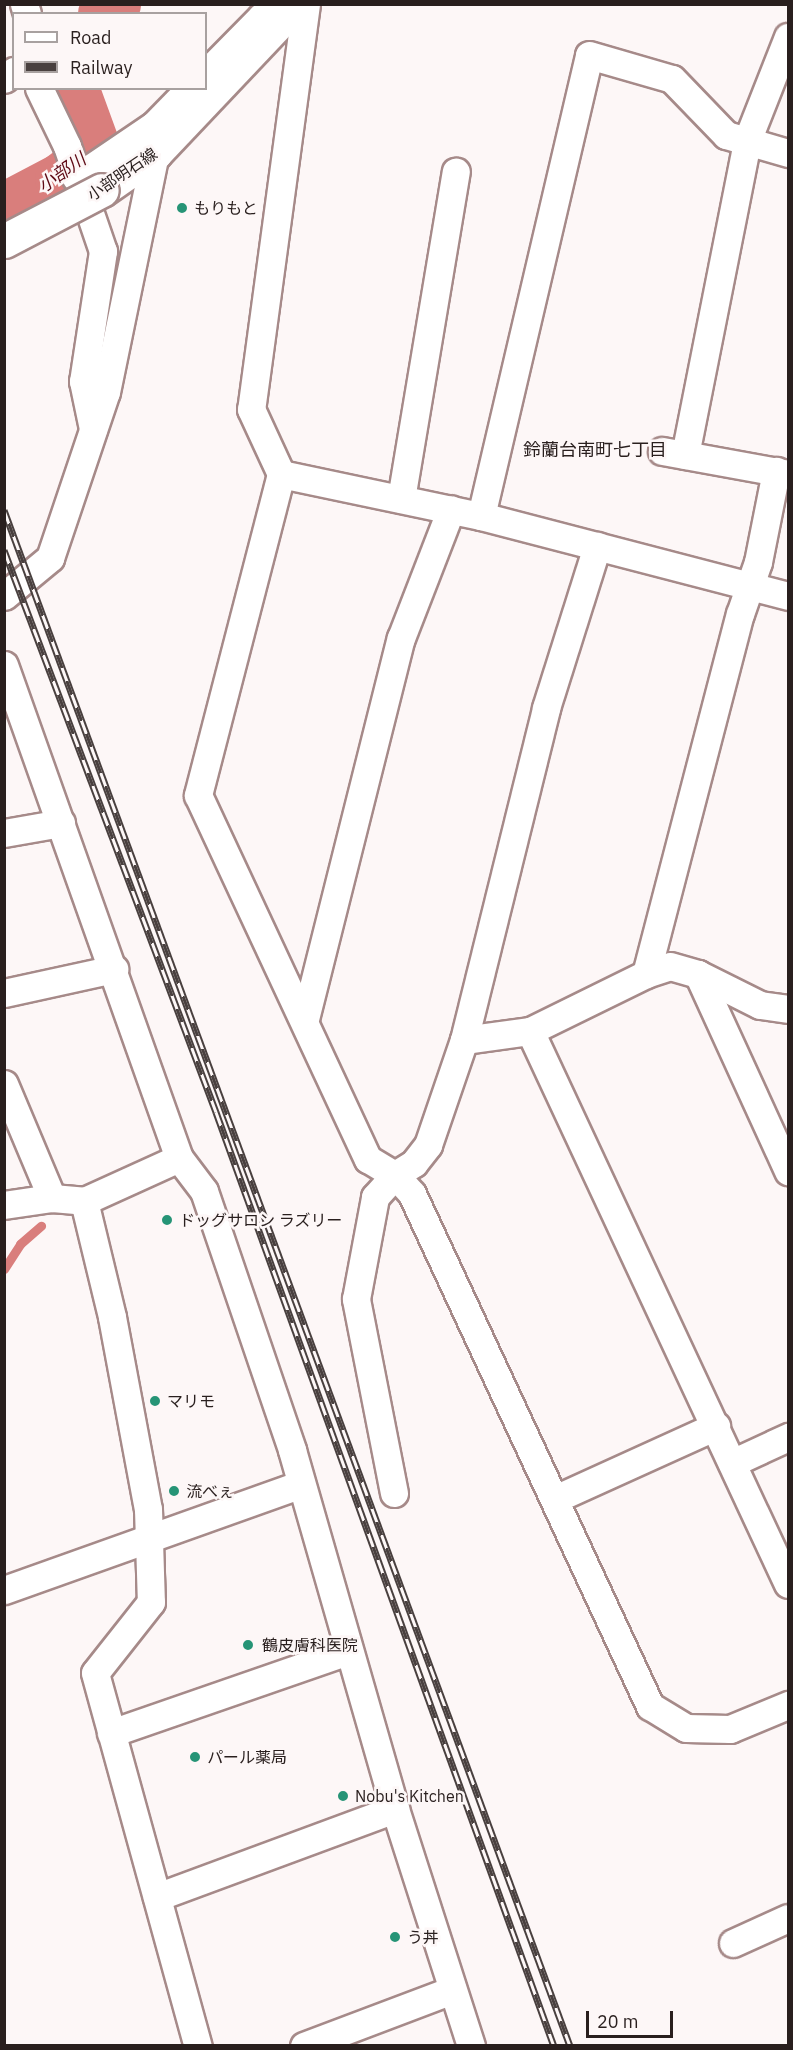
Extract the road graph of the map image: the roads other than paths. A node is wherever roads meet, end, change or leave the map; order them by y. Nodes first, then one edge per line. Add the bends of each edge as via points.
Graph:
1 (284, 4) edge
2 (296, 4) edge
3 (306, 4) edge
4 (789, 37) edge
5 (207, 72) edge
6 (40, 90) edge
7 (188, 90) edge
8 (747, 141) junction
9 (155, 153) junction
10 (789, 153) edge
11 (456, 172) dead end
12 (86, 184) junction
13 (4, 241) edge
14 (93, 430) junction
15 (782, 473) edge
16 (281, 474) junction
17 (401, 499) junction
18 (451, 509) junction
19 (480, 516) junction
20 (597, 546) junction
21 (749, 586) junction
22 (4, 596) edge
23 (789, 596) edge
24 (4, 664) edge
25 (61, 823) junction
26 (4, 833) edge
27 (114, 969) junction
28 (646, 974) junction
29 (699, 974) junction
30 (4, 993) edge
31 (789, 1009) edge
32 (305, 1019) junction
33 (531, 1031) junction
34 (464, 1040) junction
35 (4, 1084) edge
36 (179, 1158) junction
37 (789, 1171) edge
38 (395, 1175) junction
39 (52, 1197) junction
40 (84, 1201) junction
41 (4, 1205) edge
42 (716, 1426) junction
43 (789, 1437) edge
44 (732, 1463) junction
45 (301, 1484) junction
46 (394, 1493) dead end
47 (555, 1499) junction
48 (148, 1537) junction
49 (789, 1584) edge
50 (4, 1590) edge
51 (348, 1651) junction
52 (789, 1706) edge
53 (111, 1733) junction
54 (395, 1809) junction
55 (157, 1897) junction
56 (789, 1918) edge
57 (732, 1943) dead end
58 (452, 1990) junction
59 (198, 2046) edge
60 (304, 2046) edge
61 (471, 2046) edge

1 - 5 street via 261,17
2 - 9 main road, 小部明石線
3 - 16 street via 251,409
4 - 8 street
6 - 12 street
7 - 12 street via 154,125 108,158
8 - 10 street
8 - 15 street via 673,453
8 - 19 street via 726,135 672,79 589,55
9 - 12 main road, 小部明石線
9 - 14 street via 106,392
11 - 17 street
12 - 13 main road, 小部明石線, bridge
12 - 14 street via 103,251 83,381
14 - 22 street via 50,558
15 - 21 street
16 - 17 street
16 - 32 street via 198,795
17 - 18 street
18 - 19 street
18 - 32 street via 401,638
19 - 20 street
20 - 21 street
20 - 34 street via 546,708
21 - 23 street
21 - 28 street
24 - 25 street
25 - 26 street
25 - 27 street
27 - 30 street
27 - 36 street
28 - 29 street via 670,966
28 - 33 street
29 - 31 street via 760,1005
29 - 37 street
32 - 38 street via 368,1160
33 - 34 street
33 - 42 street
34 - 38 street via 428,1144 414,1162
35 - 39 street
36 - 40 street
36 - 45 street via 204,1191
38 - 46 street via 375,1197 356,1299
38 - 47 street via 412,1194
39 - 40 street
39 - 41 street
40 - 48 street via 112,1317 148,1509
42 - 44 street
42 - 47 street
43 - 44 street
44 - 49 street
45 - 48 street
45 - 51 street
47 - 52 street via 650,1706 687,1728 730,1729
48 - 50 street
48 - 53 street via 150,1602 95,1673
51 - 53 street
51 - 54 street
53 - 55 street
54 - 55 street
54 - 58 street
55 - 59 street
56 - 57 street
58 - 60 street
58 - 61 street

